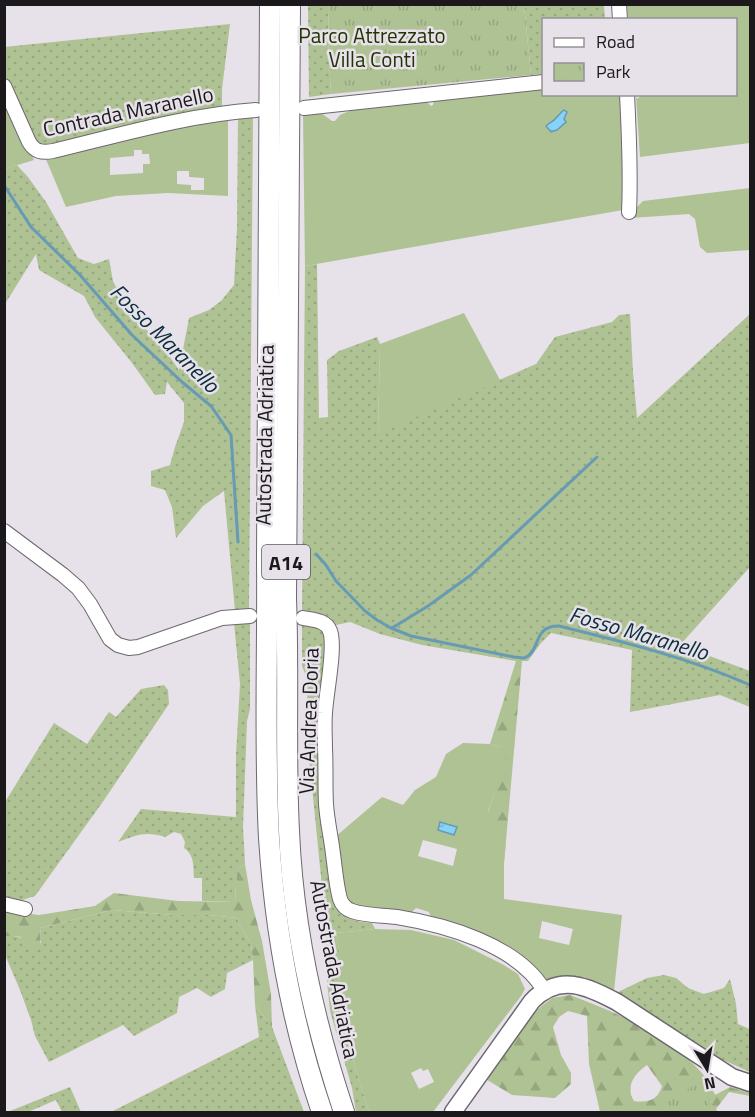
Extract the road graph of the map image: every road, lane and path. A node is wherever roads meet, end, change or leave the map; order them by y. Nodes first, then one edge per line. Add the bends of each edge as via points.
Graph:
1 (270, 4) edge
2 (290, 4) edge
3 (542, 82) edge
4 (4, 86) edge
5 (627, 96) edge
6 (304, 108) dead end
7 (256, 110) dead end
8 (629, 212) dead end
9 (4, 531) edge
10 (250, 616) dead end
11 (303, 618) dead end
12 (4, 904) edge
13 (25, 909) dead end
14 (544, 990) junction
15 (750, 1083) edge
16 (322, 1113) edge
17 (344, 1113) edge
18 (453, 1113) edge

1 - 16 highway, Autostrada Adriatica / A14 via 269,838 289,989
2 - 17 highway, Autostrada Adriatica / A14 via 286,578 289,832 309,983
3 - 6 street
4 - 7 street, Contrada Maranello via 29,142 35,150 43,152 196,117
5 - 8 street
9 - 10 street via 78,588 110,639 118,645 138,647 222,618
11 - 14 street, Via Andrea Doria via 326,624 332,638 325,714 326,805 337,885 344,906 360,913 421,921 480,939 513,958
12 - 13 street
14 - 15 main road via 573,984 598,992 732,1077
14 - 18 main road via 532,1001

